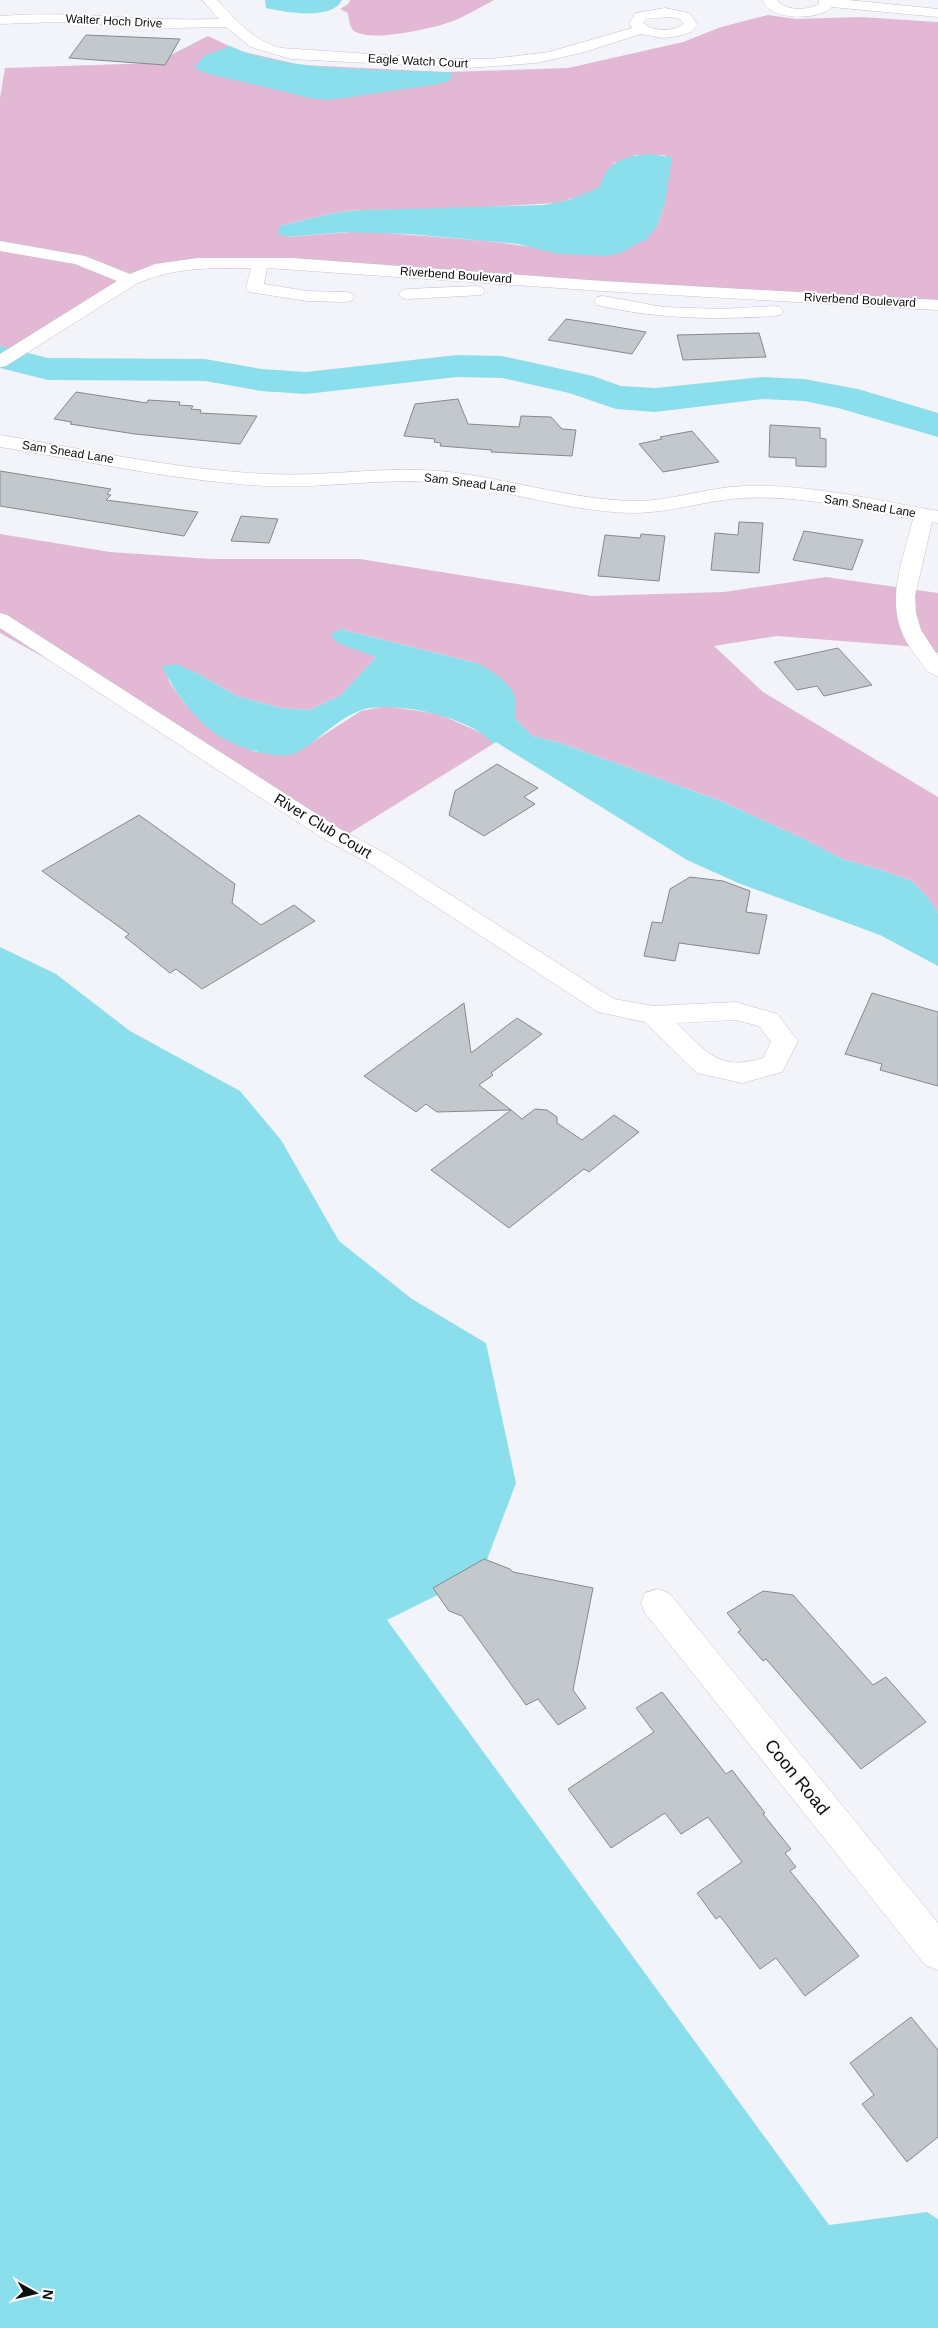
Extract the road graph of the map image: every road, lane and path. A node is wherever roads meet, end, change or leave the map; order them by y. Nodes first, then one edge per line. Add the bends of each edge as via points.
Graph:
1 (209, 0) edge
2 (770, 0) edge
3 (826, 1) edge
4 (938, 13) edge
5 (0, 20) edge
6 (228, 23) junction
7 (642, 29) dead end
8 (0, 246) edge
9 (260, 263) junction
10 (130, 280) junction
11 (534, 285) junction
12 (408, 294) dead end
13 (345, 297) dead end
14 (938, 305) edge
15 (0, 362) edge
16 (0, 441) edge
17 (931, 516) edge
18 (0, 619) edge
19 (938, 670) edge
20 (653, 1015) dead end
21 (657, 1603) dead end
22 (938, 1952) edge

1 - 6 street, Eagle Watch Court
2 - 3 street via 775,7 799,12 822,8
3 - 4 street
5 - 6 street, Walter Hoch Drive via 52,17 183,24
6 - 7 street, Eagle Watch Court via 253,43 281,52 477,64 550,56
8 - 10 street via 79,260
9 - 10 street, Riverbend Boulevard via 177,265 155,268
9 - 11 street, Riverbend Boulevard
9 - 13 street via 256,288 306,296
10 - 15 street, Riverbend Boulevard
11 - 12 street
11 - 14 street, Riverbend Boulevard via 663,312 834,313 843,299
16 - 17 street, Sam Snead Lane via 244,479 297,481 383,476 436,477 619,506 660,506 718,494 766,492
17 - 19 street via 905,588 904,603 911,633
18 - 20 street, River Club Court via 332,834 380,860 608,1006
21 - 22 street, Coon Road

